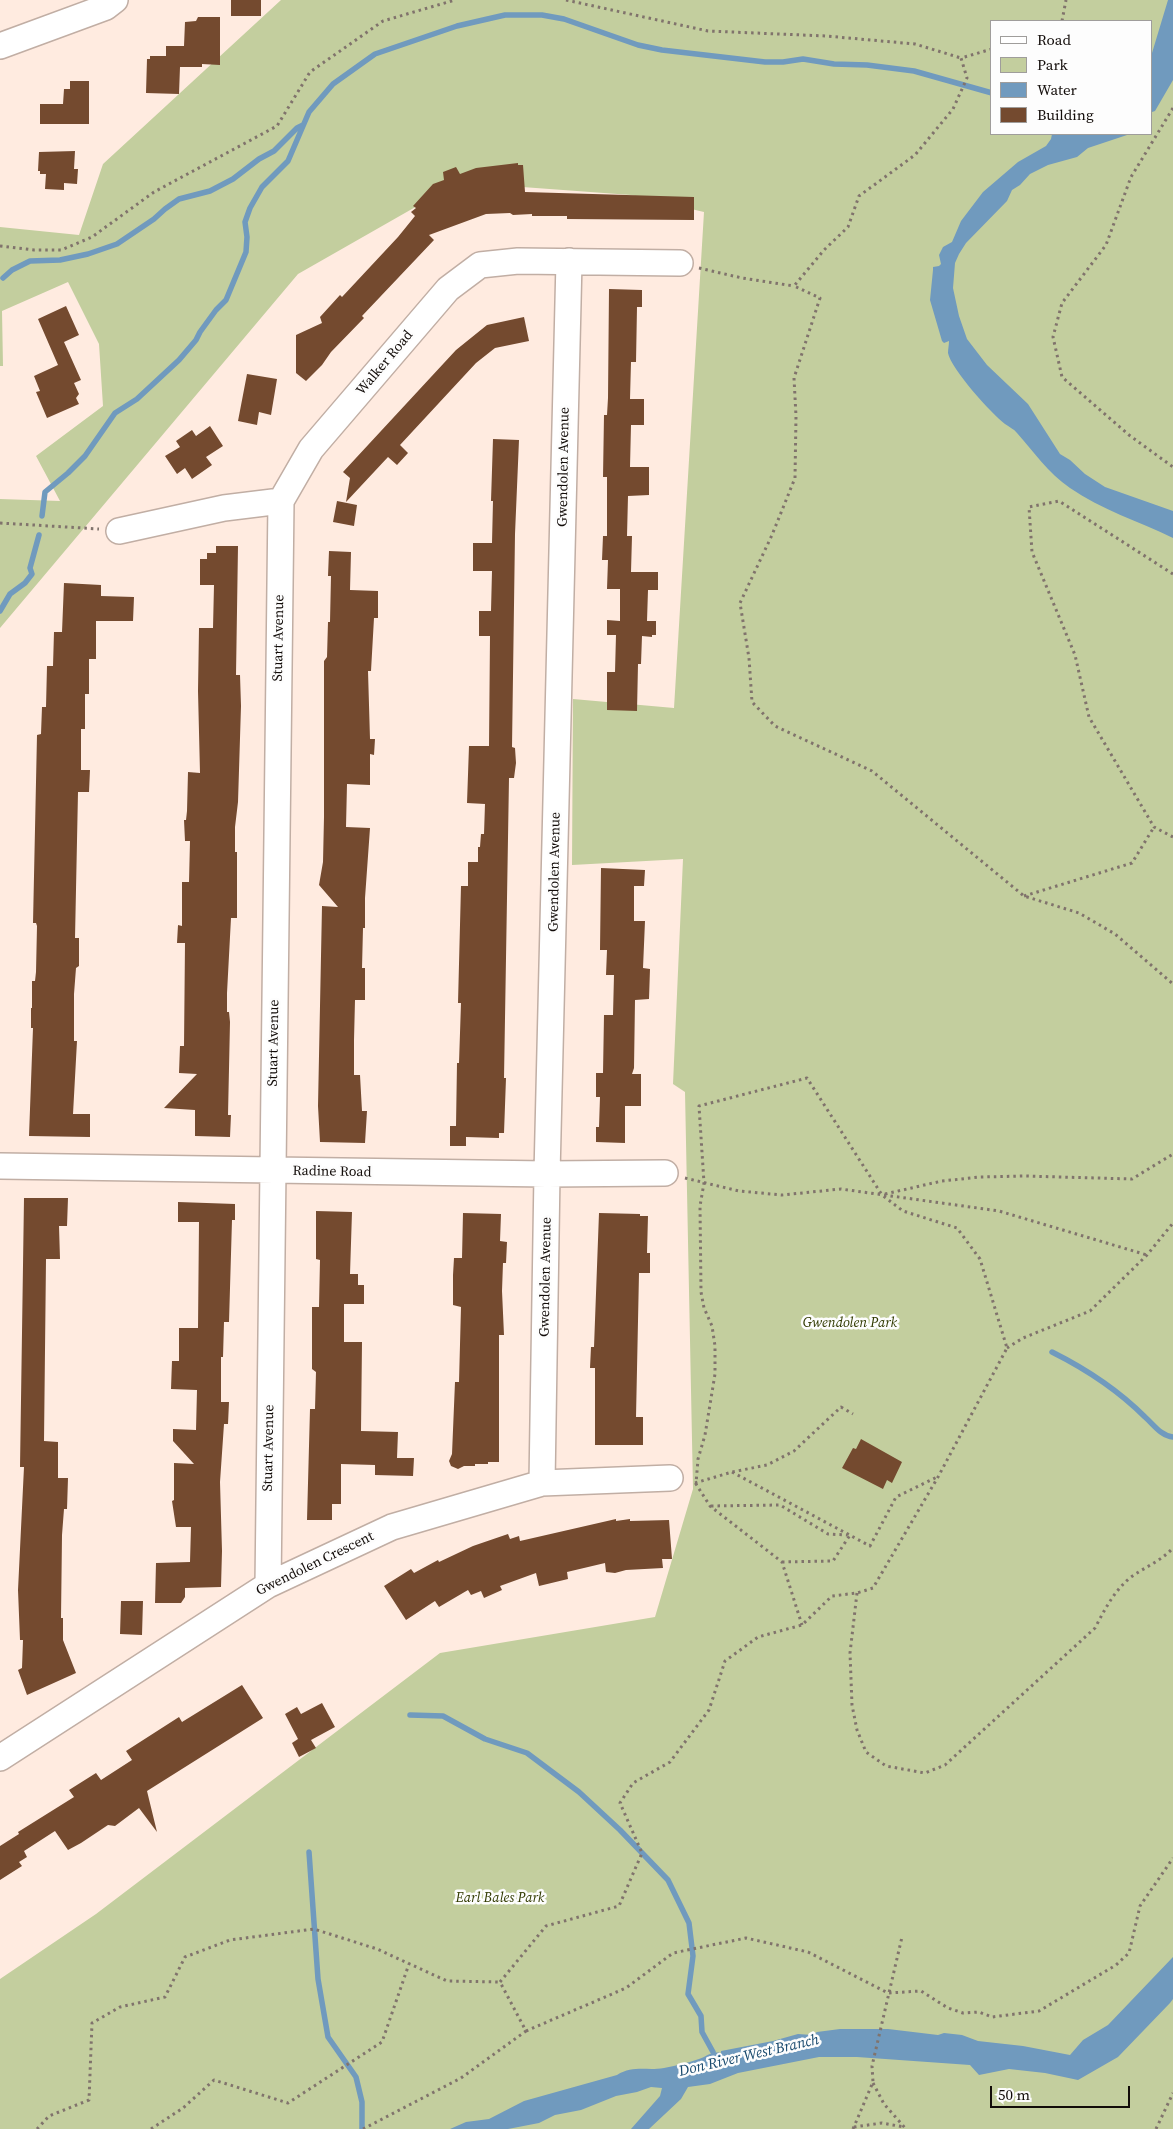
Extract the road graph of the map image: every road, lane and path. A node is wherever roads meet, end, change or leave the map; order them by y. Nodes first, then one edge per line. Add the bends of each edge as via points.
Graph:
1 (115, 0) edge
2 (455, 0) edge
3 (566, 0) edge
4 (1066, 0) edge
5 (1062, 20) edge
6 (0, 46) edge
7 (990, 50) edge
8 (961, 58) junction
9 (1173, 108) edge
10 (0, 246) edge
11 (569, 261) junction
12 (680, 263) joint
13 (794, 286) junction
14 (1173, 467) edge
15 (282, 501) junction
16 (0, 523) edge
17 (119, 531) joint
18 (1173, 574) edge
19 (1154, 827) junction
20 (1173, 837) edge
21 (1024, 896) junction
22 (1173, 984) edge
23 (1173, 1154) edge
24 (0, 1166) edge
25 (272, 1171) junction
26 (547, 1174) junction
27 (665, 1174) joint
28 (704, 1183) junction
29 (882, 1195) junction
30 (1173, 1223) edge
31 (1147, 1255) junction
32 (1007, 1348) junction
33 (853, 1414) dead end
34 (732, 1472) junction
35 (938, 1477) junction
36 (670, 1478) joint
37 (542, 1483) junction
38 (696, 1484) junction
39 (710, 1506) junction
40 (850, 1535) junction
41 (1173, 1548) edge
42 (782, 1562) junction
43 (268, 1585) junction
44 (857, 1593) junction
45 (802, 1626) junction
46 (0, 1758) edge
47 (1173, 1858) edge
48 (902, 1937) dead end
49 (410, 1964) junction
50 (500, 1982) junction
51 (888, 1994) junction
52 (526, 2031) junction
53 (873, 2082) junction
54 (1173, 2093) edge
55 (853, 2128) edge
56 (905, 2128) edge
57 (38, 2129) edge
58 (151, 2129) edge
59 (363, 2129) edge
60 (1156, 2129) edge

1 - 6 street
2 - 10 path via 382,21 310,72 277,126 154,192 92,237 61,250
3 - 8 path via 708,31 915,44
4 - 5 path
7 - 8 path
8 - 13 path via 967,78 953,109 915,155 858,196 848,227
9 - 14 path via 1131,177 1106,245 1062,303 1053,338 1062,377
11 - 12 street, Walker Road
11 - 15 street, Walker Road via 480,265 448,289 311,450
11 - 26 street, Gwendolen Avenue
12 - 13 path
13 - 21 path via 820,298 794,378 795,478 740,603 752,702 775,726 872,771
15 - 17 street via 224,508
15 - 25 street, Stuart Avenue
16 - 17 path
18 - 19 path via 1059,501 1029,507 1032,552 1074,655 1089,717
19 - 20 path
19 - 21 path via 1132,863
21 - 22 path via 1079,913 1115,934
23 - 29 path via 1132,1179 980,1177 942,1181
24 - 25 street, Radine Road
25 - 26 street, Radine Road
25 - 43 street, Stuart Avenue
26 - 27 street, Radine Road
26 - 37 street, Gwendolen Avenue
27 - 28 path
28 - 29 path via 739,1191 782,1195 841,1189
28 - 29 path via 699,1106 807,1078
28 - 38 path via 700,1206 701,1292 712,1326 715,1374
29 - 31 path via 998,1212
29 - 32 path via 903,1211 957,1228 980,1259
30 - 31 path
31 - 32 path via 1090,1311 1023,1338
32 - 35 path
33 - 34 path via 841,1407 794,1452 767,1465
34 - 38 path
34 - 40 path
35 - 40 path via 896,1498 870,1546
35 - 44 path via 873,1588
36 - 37 street, Gwendolen Crescent
36 - 38 path
37 - 43 street, Gwendolen Crescent via 392,1527
38 - 39 path
39 - 40 path via 780,1505 828,1534
39 - 42 path
40 - 42 path via 833,1561
41 - 44 path via 1165,1557 1130,1578 1109,1600 1095,1628 945,1765 925,1773 886,1766 866,1752 857,1730 852,1705 850,1654
42 - 45 path
43 - 46 street, Gwendolen Crescent
44 - 45 path via 832,1596
45 - 50 path via 758,1637 725,1661 709,1710 670,1762 634,1783 620,1803 642,1853 619,1906 546,1926
47 - 51 path via 1140,1906 1128,1954 1116,1965 1039,2010 992,2017 948,2008 921,1991
48 - 51 path
49 - 50 path via 447,1981
49 - 57 path via 377,1949 314,1929 230,1940 185,1957 165,1997 120,2007 92,2024 89,2100 49,2116
49 - 58 path via 382,2042 288,2103 214,2080 183,2108
50 - 52 path
51 - 52 path via 808,1952 746,1938 673,1953 626,1988
51 - 53 path via 872,2066
52 - 59 path via 461,2078
53 - 55 path
53 - 56 path via 884,2104
54 - 60 path
55 - 56 path via 882,2123

